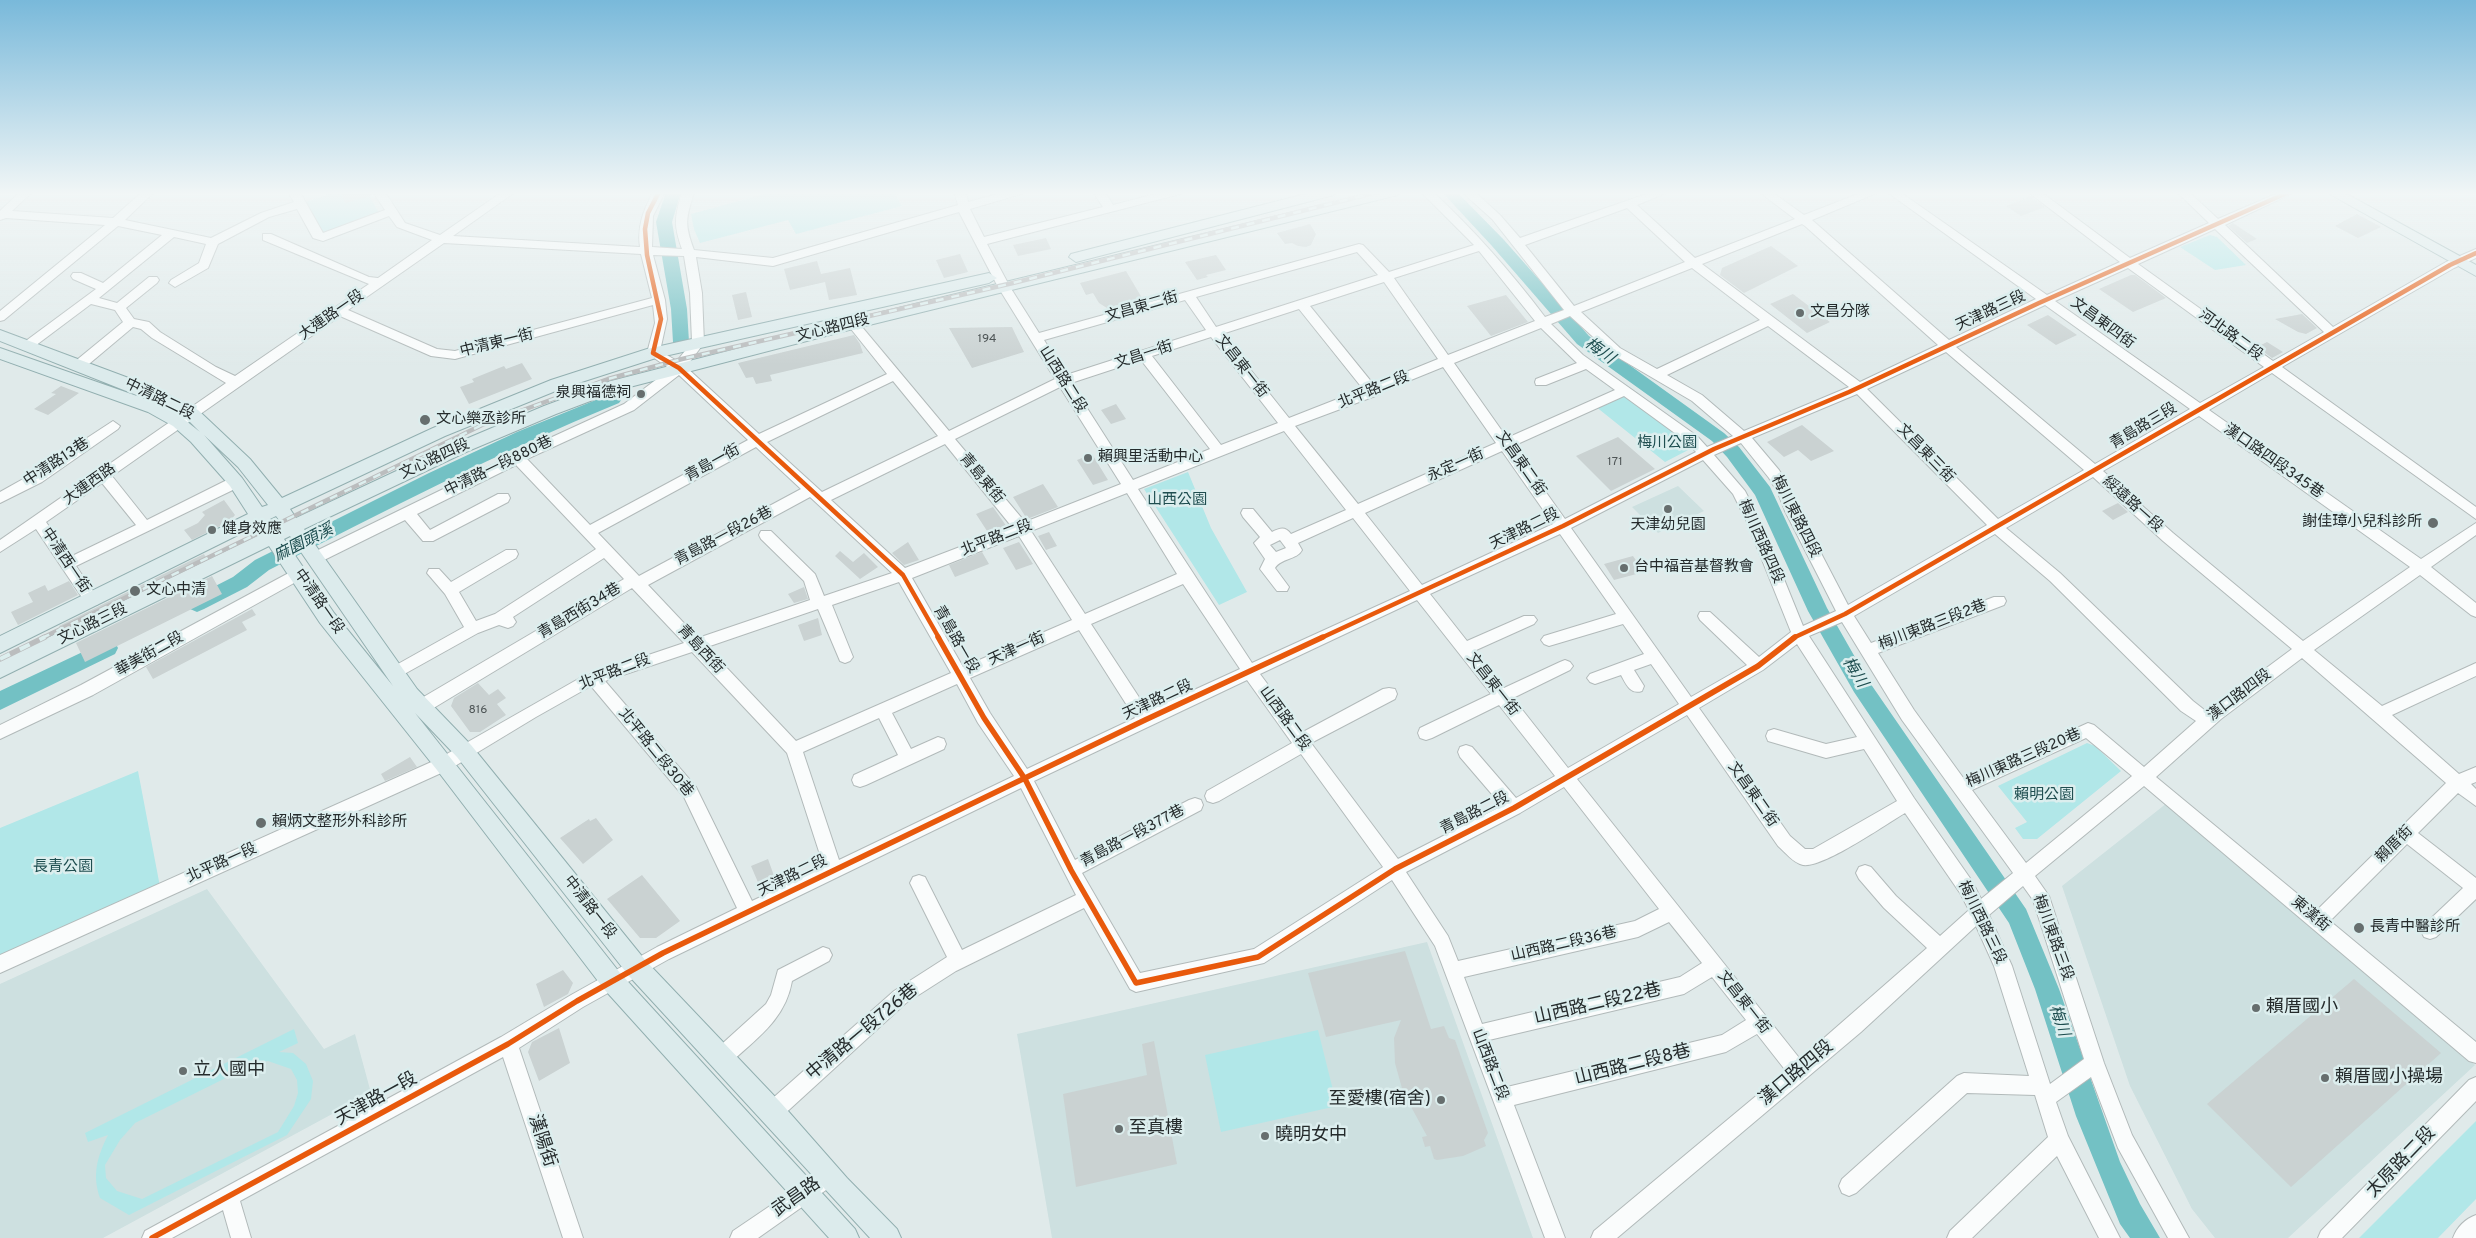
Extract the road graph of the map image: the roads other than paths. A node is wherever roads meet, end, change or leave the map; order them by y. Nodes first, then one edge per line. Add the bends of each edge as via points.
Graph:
1 (82, 250) edge
2 (152, 250) edge
3 (210, 250) edge
4 (296, 250) edge
5 (425, 250) edge
6 (629, 250) edge
7 (815, 250) edge
8 (984, 250) edge
9 (1118, 250) edge
10 (1141, 250) edge
11 (1353, 250) edge
12 (1361, 250) edge
13 (1470, 250) edge
14 (1486, 250) edge
15 (1522, 250) edge
16 (1679, 250) edge
17 (1728, 250) edge
18 (1837, 250) edge
19 (1975, 250) edge
20 (2111, 250) edge
21 (2160, 250) edge
22 (2244, 250) edge
23 (2452, 250) edge
24 (2454, 250) edge
25 (651, 251) junction
26 (683, 252) junction
27 (2469, 258) edge
28 (2129, 263) junction
29 (1694, 264) junction
30 (2476, 271) edge
31 (77, 276) dead end
32 (1386, 276) junction
33 (153, 280) dead end
34 (381, 282) junction
35 (1001, 282) junction
36 (174, 283) dead end
37 (105, 288) junction
38 (1188, 295) junction
39 (89, 300) junction
40 (659, 300) junction
41 (2046, 300) junction
42 (1302, 304) junction
43 (119, 307) junction
44 (339, 311) junction
45 (0, 317) edge
46 (1559, 318) junction
47 (1770, 320) junction
48 (130, 324) junction
49 (853, 324) junction
50 (1214, 333) junction
51 (2332, 334) junction
52 (0, 335) edge
53 (1036, 338) junction
54 (698, 343) junction
55 (27, 346) junction
56 (1948, 346) junction
57 (0, 353) edge
58 (653, 353) junction
59 (1145, 356) junction
60 (1447, 362) junction
61 (1586, 364) junction
62 (78, 366) junction
63 (2274, 367) junction
64 (679, 368) junction
65 (1657, 374) junction
66 (895, 375) junction
67 (1062, 381) junction
68 (1541, 382) dead end
69 (236, 383) junction
70 (1859, 388) junction
71 (1624, 391) junction
72 (1373, 392) junction
73 (2198, 409) junction
74 (185, 418) junction
75 (113, 426) dead end
76 (1287, 426) junction
77 (948, 439) junction
78 (1737, 439) junction
79 (757, 441) junction
80 (1506, 443) junction
81 (1711, 451) junction
82 (1219, 452) junction
83 (518, 458) junction
84 (2095, 471) junction
85 (104, 475) junction
86 (236, 482) junction
87 (1130, 486) junction
88 (816, 495) junction
89 (0, 498) edge
90 (503, 498) dead end
91 (279, 507) junction
92 (1355, 511) junction
93 (407, 512) junction
94 (1248, 513) dead end
95 (2476, 514) edge
96 (260, 516) junction
97 (38, 521) junction
98 (145, 526) junction
99 (1563, 526) junction
100 (1997, 526) junction
101 (2476, 528) edge
102 (1022, 529) junction
103 (588, 532) junction
104 (297, 533) junction
105 (766, 535) dead end
106 (1269, 539) junction
107 (1289, 541) junction
108 (277, 542) junction
109 (0, 547) edge
110 (605, 550) junction
111 (511, 554) dead end
112 (313, 556) junction
113 (1273, 559) junction
114 (68, 564) junction
115 (2421, 567) junction
116 (295, 569) junction
117 (434, 573) dead end
118 (903, 575) junction
119 (1186, 576) junction
120 (636, 582) junction
121 (1282, 588) dead end
122 (450, 590) junction
123 (1420, 594) junction
124 (92, 601) junction
125 (1999, 601) dead end
126 (822, 603) junction
127 (2476, 611) edge
128 (1627, 616) junction
129 (1705, 616) dead end
130 (1839, 616) junction
131 (1529, 620) dead end
132 (1080, 622) junction
133 (473, 629) junction
134 (1805, 632) junction
135 (1549, 640) dead end
136 (694, 644) junction
137 (0, 645) edge
138 (1463, 649) junction
139 (2304, 650) junction
140 (1868, 651) junction
141 (1654, 656) junction
142 (845, 657) dead end
143 (1565, 666) dead end
144 (1758, 666) junction
145 (1624, 667) junction
146 (2476, 669) edge
147 (0, 670) edge
148 (1250, 672) junction
149 (394, 673) junction
150 (961, 675) junction
151 (1595, 678) dead end
152 (594, 679) junction
153 (1636, 686) dead end
154 (1389, 694) dead end
155 (1500, 696) junction
156 (1689, 706) junction
157 (421, 707) junction
158 (883, 710) junction
159 (2380, 714) junction
160 (1145, 720) junction
161 (2206, 721) junction
162 (2088, 730) joint
163 (0, 732) edge
164 (1426, 733) dead end
165 (1774, 736) dead end
166 (1867, 741) junction
167 (1301, 743) junction
168 (938, 744) dead end
169 (794, 749) junction
170 (464, 751) junction
171 (1466, 752) dead end
172 (908, 758) junction
173 (444, 764) junction
174 (2476, 774) edge
175 (2145, 775) junction
176 (1566, 778) junction
177 (1025, 779) junction
178 (860, 780) dead end
179 (2458, 782) junction
180 (1960, 788) junction
181 (1213, 796) dead end
182 (2476, 799) edge
183 (1908, 803) junction
184 (1196, 805) dead end
185 (1514, 808) junction
186 (2406, 834) junction
187 (1395, 869) junction
188 (1071, 870) junction
189 (834, 871) junction
190 (1866, 873) dead end
191 (2020, 877) junction
192 (919, 883) dead end
193 (1086, 898) junction
194 (1983, 908) junction
195 (1672, 911) junction
196 (748, 912) junction
197 (2318, 921) junction
198 (2430, 931) dead end
199 (1939, 947) junction
200 (823, 955) dead end
201 (958, 961) junction
202 (0, 964) edge
203 (1714, 965) junction
204 (637, 968) junction
205 (1453, 971) junction
206 (612, 981) junction
207 (1136, 983) joint
208 (1759, 1022) junction
209 (1477, 1034) junction
210 (508, 1044) junction
211 (2476, 1054) edge
212 (720, 1059) junction
213 (2091, 1064) junction
214 (1799, 1072) junction
215 (2476, 1087) edge
216 (2046, 1092) junction
217 (1502, 1098) junction
218 (772, 1112) junction
219 (2059, 1140) junction
220 (829, 1176) junction
221 (1849, 1186) dead end
222 (805, 1193) junction
223 (229, 1196) junction
224 (2476, 1225) edge
225 (152, 1238) edge
226 (241, 1238) edge
227 (573, 1238) edge
228 (740, 1238) edge
229 (846, 1238) edge
230 (888, 1238) edge
231 (1556, 1238) edge
232 (1601, 1238) edge
233 (1957, 1238) edge
234 (2110, 1238) edge
235 (2179, 1238) edge
236 (2328, 1238) edge
237 (2463, 1238) edge

1 - 45 street
2 - 37 street
3 - 36 street via 204,265
4 - 34 street via 367,280
5 - 34 street, 大連路一段
6 - 25 street
7 - 26 street via 773,262
8 - 35 street, 山西路二段
9 - 35 main road, 文心路四段
10 - 35 main road, 文心路四段
11 - 38 street, 文昌東二街
12 - 32 street, 文昌東二街
13 - 32 street, 文昌一街
14 - 46 street, 梅川西路四段
15 - 46 street, 梅川東路四段
16 - 29 street, 文昌東三街
17 - 29 street, 北平路二段
18 - 56 street, 綏遠路一段
19 - 41 street, 文昌東四街
20 - 28 street, 河北路二段
21 - 28 street, 天津路三段
22 - 51 street
23 - 27 main road
24 - 27 main road
25 - 26 street
25 - 40 street
26 - 54 street via 696,293
27 - 30 main road
27 - 51 street, 青島路三段
28 - 41 street, 天津路三段
28 - 63 street, 河北路二段
29 - 46 street, 北平路二段
29 - 47 street, 文昌東三街
31 - 37 street
32 - 42 street, 文昌一街
32 - 60 street, 文昌東二街
33 - 43 street
34 - 44 street, 大連路一段
35 - 49 main road, 文心路四段
35 - 53 street, 山西路二段
35 - 54 main road, 文心路四段
37 - 39 street
38 - 50 street, 文昌東一街
38 - 53 street, 文昌東二街
39 - 43 street
39 - 55 street
40 - 44 street, 中清東一街 via 456,356 435,353
40 - 58 street via 661,322
41 - 56 street, 天津路三段
41 - 73 street, 文昌東四街
42 - 50 street, 文昌一街
42 - 72 street
43 - 48 street
44 - 69 street, 大連路一段
46 - 60 street, 北平路二段
46 - 61 street, 梅川西路四段 via 1563,344
46 - 65 street, 梅川東路四段
47 - 65 street
47 - 70 street, 文昌東三街
48 - 62 street
48 - 69 street via 145,325 156,335
49 - 64 main road, 文心路四段
49 - 66 street, 青島東街
50 - 59 street, 文昌一街
50 - 76 street, 文昌東一街
51 - 63 street, 青島路三段
52 - 55 main road, 中清路二段
53 - 67 street, 山西路二段
54 - 58 main road, 文心路四段
54 - 64 street, 中清路一段880巷
55 - 62 main road, 中清路二段
56 - 70 street, 天津路三段
56 - 84 street, 綏遠路一段
57 - 74 main road, 中清路二段
58 - 64 street, 青島路一段
58 - 91 main road, 文心路四段 via 531,394 440,432
59 - 67 street, 文昌一街
59 - 82 street
60 - 72 street, 北平路二段
60 - 80 street, 文昌東二街
61 - 68 street
61 - 71 street, 梅川西路四段
62 - 74 main road, 中清路二段 via 144,390
63 - 73 street, 青島路三段
63 - 95 street, 河北路二段
64 - 79 street, 青島路一段
64 - 83 street, 中清路一段880巷 via 629,406
64 - 104 main road, 文心路四段 via 601,391 508,426
65 - 78 street, 梅川東路四段 via 1697,398
66 - 77 street, 青島東街
66 - 79 street, 青島一街
67 - 77 street, 文昌一街
67 - 87 street, 山西路二段
69 - 74 street, 大連路一段
70 - 78 street, 天津路三段
70 - 100 street, 文昌東三街
71 - 80 street, 永定一街
71 - 81 street, 梅川西路四段
72 - 76 street, 北平路二段
73 - 84 street, 青島路三段
73 - 115 street, 漢口路四段345巷
74 - 85 street, 大連西路
74 - 86 main road, 中清路二段 via 197,438
74 - 91 main road, 中清路二段 via 244,463
75 - 89 street, 中清路13巷 via 38,478
76 - 82 street, 北平路二段
76 - 92 street, 文昌東一街
77 - 88 street, 文昌一街
77 - 102 street, 青島東街
78 - 81 street, 天津路二段
78 - 130 street, 梅川東路四段 via 1774,474 1785,492
79 - 88 street, 青島路一段
79 - 103 street, 青島一街
80 - 92 street, 永定一街
80 - 99 street, 文昌東二街
81 - 99 street, 天津路二段
81 - 134 street, 梅川西路四段 via 1753,520
82 - 87 street, 北平路二段
83 - 93 street, 中清路一段880巷
83 - 103 street, 青島西街
84 - 100 street, 青島路三段
84 - 139 street, 綏遠路一段 via 2168,537
85 - 97 street, 大連西路
85 - 98 street
86 - 96 main road, 中清路二段
86 - 98 street
87 - 102 street, 北平路二段
87 - 119 street, 山西路二段
88 - 118 street, 青島路一段
88 - 120 street, 青島路一段26巷
90 - 93 street via 428,537
91 - 96 main road, 文心路四段
91 - 104 main road, 中清路二段
92 - 107 street, 永定一街
92 - 123 street, 文昌東一街
93 - 112 street, 中清路一段880巷
94 - 106 street
96 - 108 main road, 中清路二段
96 - 124 main road, 文心路三段
97 - 109 street, 大連西路
97 - 114 street, 中清西一街
98 - 114 street
99 - 123 street, 天津路二段
99 - 128 street, 文昌東二街
100 - 130 street, 青島路三段
100 - 161 street, 文昌東三街 via 2056,576 2119,641
101 - 115 street, 漢口路四段
102 - 118 street, 北平路二段
102 - 132 street, 青島東街
103 - 110 street, 青島西街
104 - 108 main road, 文心路三段
104 - 112 main road, 中清路一段
105 - 126 street via 810,578
106 - 107 street via 1283,533
106 - 113 street via 1261,543
107 - 113 street via 1296,550
108 - 116 main road, 中清路一段
108 - 147 main road, 文心路三段
110 - 120 street, 青島西街
110 - 133 street via 504,620
111 - 122 street
112 - 149 main road, 中清路一段
113 - 121 street via 1267,569
114 - 124 street, 中清西一街
115 - 127 street, 漢口路四段345巷
115 - 139 street, 漢口路四段
116 - 163 street, 華美街二段 via 87,690
116 - 173 main road, 中清路一段 via 327,618
117 - 122 street
118 - 126 street, 北平路二段
118 - 150 street, 青島路一段
119 - 132 street, 天津一街
119 - 148 street, 山西路二段
120 - 136 street, 青島西街
120 - 157 street, 青島西街34巷
122 - 133 street
123 - 138 street, 文昌東一街
123 - 148 street, 天津路二段
124 - 137 main road, 文心路三段
125 - 140 street, 梅川東路三段2巷
126 - 136 street, 北平路二段
126 - 142 street
128 - 135 street
128 - 141 street, 文昌東二街
129 - 144 street
130 - 134 street, 青島路三段
130 - 140 street, 梅川東路三段
131 - 138 street
132 - 150 street, 天津一街
132 - 160 street, 青島東街
133 - 149 street
134 - 144 street, 青島路二段
134 - 166 street, 梅川西路三段
136 - 152 street, 北平路二段
136 - 169 street, 青島西街
138 - 155 street, 文昌東一街
139 - 159 street, 綏遠路一段
139 - 161 street, 漢口路四段
140 - 180 street, 梅川東路三段
141 - 145 street
141 - 156 street, 文昌東二街
143 - 155 street
144 - 156 street, 青島路二段
145 - 151 street
145 - 153 street
146 - 159 street
148 - 160 street, 天津路二段
148 - 167 street, 山西路二段
149 - 157 main road, 中清路一段
150 - 158 street, 天津一街
150 - 177 street, 青島路一段 via 984,718
152 - 170 street, 北平路二段
152 - 196 street, 北平路二段30巷 via 690,792
154 - 167 street
155 - 164 street
155 - 176 street, 文昌東一街
156 - 176 street, 青島路二段
156 - 183 street, 文昌東二街 via 1784,841 1802,857 1815,857
157 - 170 main road, 中清路一段
158 - 169 street, 天津一街
158 - 172 street
159 - 179 street, 綏遠路一段
160 - 177 street, 天津路二段
161 - 175 street, 漢口路四段
162 - 175 street, 東漢街
162 - 180 street, 梅川東路三段20巷
165 - 166 street via 1826,751
166 - 183 street, 梅川西路三段
167 - 181 street
167 - 187 street, 山西路二段
168 - 172 street
169 - 189 street, 青島西街
170 - 173 street, 北平路二段
170 - 204 main road, 中清路一段
171 - 185 street
172 - 178 street
173 - 202 street, 北平路一段
173 - 206 main road, 中清路一段
174 - 179 street, 賴厝街
175 - 191 street, 漢口路四段
175 - 197 street, 東漢街
176 - 185 street, 青島路二段
176 - 195 street, 文昌東一街
177 - 188 street, 青島路一段
177 - 189 street, 天津路二段
179 - 182 street, 綏遠路一段
179 - 186 street, 賴厝街
180 - 191 street, 梅川東路三段
183 - 194 street, 梅川西路三段
184 - 188 street, 青島路一段377巷
185 - 187 street, 青島路二段
186 - 197 street, 賴厝街
186 - 198 street via 2476,888
187 - 205 street, 山西路二段 via 1442,942
187 - 207 street, 青島路二段 via 1258,957
188 - 193 street, 青島路一段
189 - 196 street, 天津路二段
190 - 199 street via 1890,902
191 - 194 street, 漢口路四段
191 - 213 street, 梅川東路三段 via 2040,896
192 - 201 street
193 - 201 street, 中清路一段726巷
193 - 207 street, 青島路一段
194 - 199 street, 漢口路四段
194 - 216 street, 梅川西路三段
195 - 203 street, 文昌東一街
195 - 205 street, 山西路二段36巷 via 1638,928
196 - 204 street, 天津路二段
197 - 211 street, 東漢街
199 - 214 street, 漢口路四段
200 - 212 street via 784,976 780,997 773,1010
201 - 218 street, 中清路一段726巷 via 900,997
203 - 208 street, 文昌東一街
203 - 209 street, 山西路二段22巷 via 1684,985
204 - 206 street, 天津路二段
204 - 212 main road, 中清路一段
205 - 209 street, 山西路二段
206 - 210 street, 天津路一段
206 - 222 main road, 中清路一段
208 - 214 street, 文昌東一街
208 - 217 street, 山西路二段8巷 via 1726,1043
209 - 217 street, 山西路二段
210 - 223 street, 天津路一段
210 - 227 street, 漢陽街
212 - 218 main road, 中清路一段
213 - 216 street
213 - 235 street, 梅川東路三段 via 2125,1141
214 - 232 street, 漢口路四段
215 - 236 street, 太原路二段
216 - 219 street, 梅川西路三段
216 - 221 street via 1964,1083
217 - 231 street, 山西路二段
218 - 220 main road, 中清路一段
219 - 233 street
219 - 234 street, 梅川西路三段
220 - 222 street, 武昌路
220 - 230 main road, 中清路一段
222 - 228 street, 武昌路
222 - 229 main road, 中清路一段
223 - 225 street, 天津路一段
223 - 226 street
224 - 237 street

